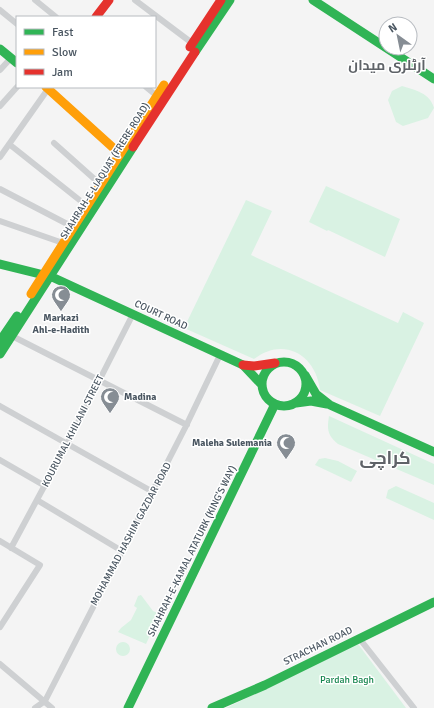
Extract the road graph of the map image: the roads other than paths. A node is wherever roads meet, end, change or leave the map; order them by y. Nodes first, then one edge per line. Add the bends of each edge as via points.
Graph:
1 (35, 0) edge
2 (109, 0) edge
3 (135, 0) edge
4 (221, 0) edge
5 (230, 0) edge
6 (313, 0) edge
7 (0, 10) edge
8 (55, 16) edge
9 (97, 16) edge
10 (16, 23) edge
11 (192, 43) junction
12 (0, 49) edge
13 (14, 61) edge
14 (0, 70) edge
15 (433, 76) edge
16 (16, 88) edge
17 (47, 88) edge
18 (147, 88) edge
19 (158, 96) junction
20 (0, 106) edge
21 (54, 143) dead end
22 (9, 144) junction
23 (120, 154) junction
24 (0, 157) edge
25 (100, 184) junction
26 (0, 189) edge
27 (87, 206) junction
28 (0, 221) edge
29 (73, 227) junction
30 (63, 243) junction
31 (0, 264) edge
32 (48, 276) junction
33 (133, 314) junction
34 (12, 336) junction
35 (0, 341) edge
36 (0, 354) edge
37 (220, 355) junction
38 (279, 363) junction
39 (243, 365) junction
40 (304, 375) junction
41 (99, 381) junction
42 (262, 385) junction
43 (296, 403) junction
44 (275, 404) junction
45 (330, 404) junction
46 (0, 406) edge
47 (187, 425) junction
48 (67, 444) junction
49 (434, 452) edge
50 (0, 460) edge
51 (45, 486) junction
52 (153, 492) junction
53 (37, 500) junction
54 (0, 541) edge
55 (11, 548) junction
56 (122, 551) junction
57 (434, 602) edge
58 (0, 627) edge
59 (359, 638) junction
60 (0, 664) edge
61 (44, 701) junction
62 (35, 708) edge
63 (52, 708) edge
64 (128, 708) edge
65 (212, 708) edge
66 (414, 708) edge

1 - 8 street
2 - 9 main road
3 - 11 street
4 - 11 main road, SHAHRAH-E-LIAQUAT (FRERE ROAD)
5 - 32 main road, SHAHRAH-E-LIAQUAT (FRERE ROAD)
6 - 15 main road
7 - 10 street
11 - 19 main road, SHAHRAH-E-LIAQUAT (FRERE ROAD)
12 - 13 main road
13 - 14 street
16 - 20 street
17 - 22 street
17 - 23 main road
18 - 19 street
19 - 23 main road, SHAHRAH-E-LIAQUAT (FRERE ROAD)
21 - 25 street
22 - 24 street
22 - 27 street
23 - 25 main road, SHAHRAH-E-LIAQUAT (FRERE ROAD)
25 - 27 main road, SHAHRAH-E-LIAQUAT (FRERE ROAD)
26 - 29 street
27 - 29 main road, SHAHRAH-E-LIAQUAT (FRERE ROAD)
28 - 30 street
29 - 30 main road, SHAHRAH-E-LIAQUAT (FRERE ROAD)
30 - 32 main road, SHAHRAH-E-LIAQUAT (FRERE ROAD)
31 - 32 main road, COURT ROAD
32 - 33 main road, COURT ROAD
32 - 34 main road, SHAHRAH-E-LIAQUAT (FRERE ROAD)
32 - 35 main road, SHAHRAH-E-LIAQUAT (FRERE ROAD)
33 - 37 main road, COURT ROAD
33 - 41 street, KOURUMAL KHILANI STREET
34 - 36 main road, SHAHRAH-E-LIAQUAT (FRERE ROAD)
34 - 41 street
37 - 39 main road, COURT ROAD
37 - 47 street, MOHAMMAD HASHIM GAZDAR ROAD
38 - 39 main road
38 - 40 main road via 297,366
38 - 42 main road via 268,369
39 - 42 main road, COURT ROAD
40 - 43 main road via 306,389
40 - 45 main road via 316,394
41 - 47 street
41 - 48 street, KOURUMAL KHILANI STREET
42 - 44 main road via 264,393
43 - 44 main road via 289,406
43 - 45 main road via 311,400
44 - 64 main road, SHAHRAH-E-KAMAL ATATURK (KING'S WAY)
45 - 49 main road
46 - 48 street
47 - 52 street, MOHAMMAD HASHIM GAZDAR ROAD
48 - 51 street, KOURUMAL KHILANI STREET
48 - 52 street
50 - 51 street
51 - 53 street, KOURUMAL KHILANI STREET
52 - 56 street, MOHAMMAD HASHIM GAZDAR ROAD
53 - 55 street, KOURUMAL KHILANI STREET
53 - 56 street
54 - 55 street
55 - 58 street via 40,565
56 - 61 street, MOHAMMAD HASHIM GAZDAR ROAD
57 - 59 main road, STRACHAN ROAD
59 - 65 main road, STRACHAN ROAD
59 - 66 street
60 - 61 street
61 - 62 street, MOHAMMAD HASHIM GAZDAR ROAD
61 - 63 street

